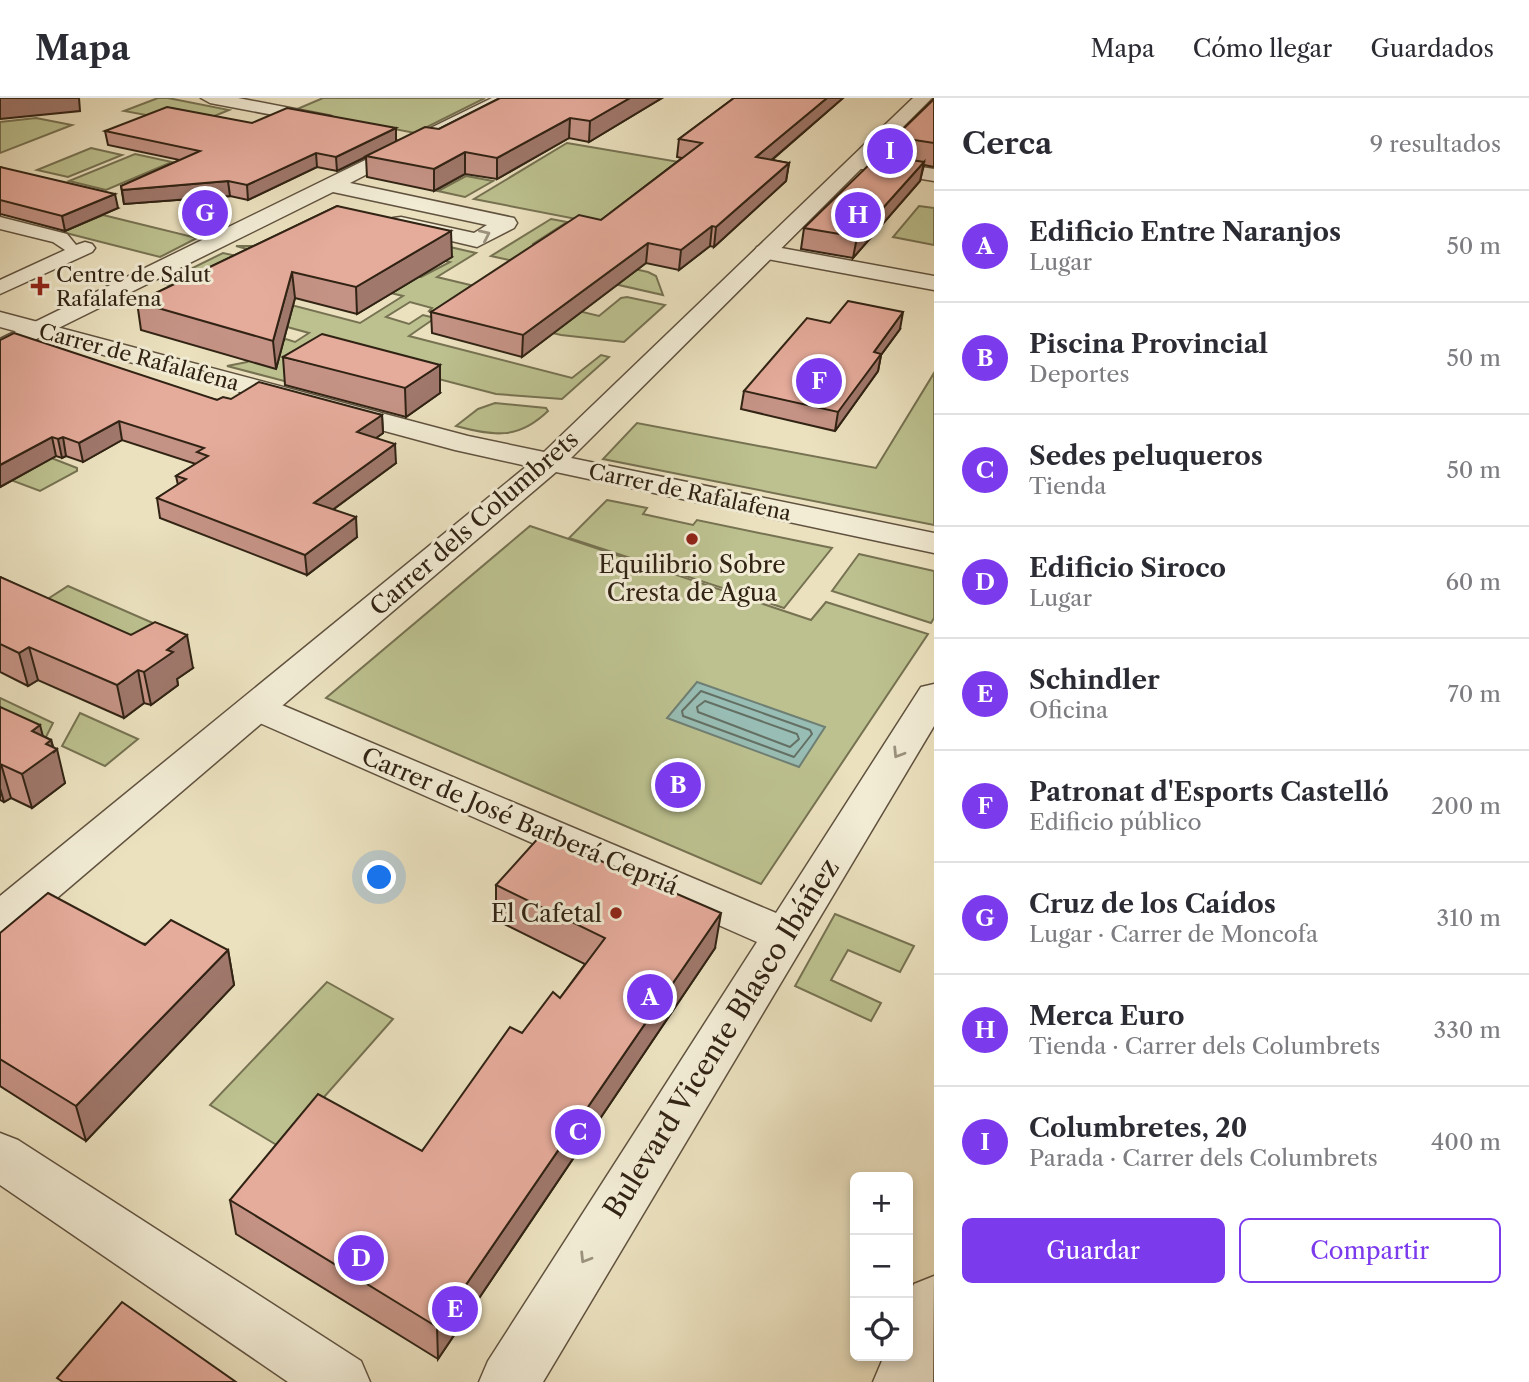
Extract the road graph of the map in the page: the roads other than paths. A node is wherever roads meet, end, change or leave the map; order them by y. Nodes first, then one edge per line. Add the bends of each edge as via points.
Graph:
1 (210, 98) edge
2 (506, 98) edge
3 (923, 98) edge
4 (343, 123) edge
5 (398, 133) dead end
6 (425, 138) junction
7 (857, 163) junction
8 (934, 175) edge
9 (331, 185) junction
10 (300, 201) junction
11 (329, 207) edge
12 (383, 219) edge
13 (0, 223) edge
14 (765, 252) junction
15 (934, 283) edge
16 (0, 288) edge
17 (0, 319) edge
18 (40, 330) junction
19 (0, 349) edge
20 (549, 463) junction
21 (934, 543) edge
22 (934, 695) edge
23 (257, 708) junction
24 (0, 921) edge
25 (784, 935) junction
26 (0, 1156) edge
27 (934, 1303) edge
28 (340, 1382) edge
29 (509, 1382) edge
30 (903, 1382) edge

1 - 4 street
2 - 6 street
3 - 7 street, Carrer dels Columbrets
5 - 6 street
6 - 9 street
7 - 8 street
7 - 14 street, Carrer dels Columbrets
9 - 10 street
12 -> 9 street via 477,240 506,223
10 - 11 street
10 - 18 street
13 - 16 street via 76,246
14 - 15 street
14 - 20 street, Carrer dels Columbrets
17 - 18 street, Carrer de Rafalafena
18 - 19 street
18 - 20 street, Carrer de Rafalafena
20 - 21 street, Carrer de Rafalafena
20 - 23 street, Carrer dels Columbrets
22 -> 25 street, Bulevard Vicente Blasco Ibáñez
23 - 24 street, Carrer dels Columbrets
23 - 25 street, Carrer de José Barberá Cepriá
25 -> 29 street, Bulevard Vicente Blasco Ibáñez
26 - 28 street
27 - 30 street

